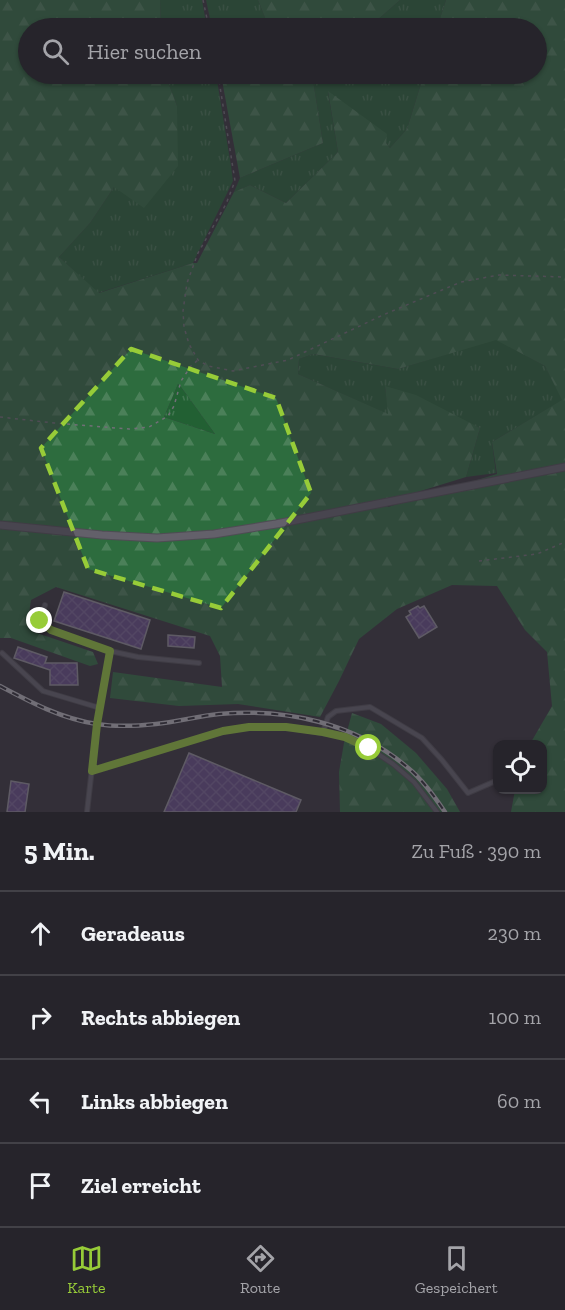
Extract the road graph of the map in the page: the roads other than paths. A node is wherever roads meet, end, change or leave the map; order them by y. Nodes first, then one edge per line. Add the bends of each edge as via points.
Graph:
1 (565, 467) edge
2 (0, 525) edge
3 (45, 605) dead end
4 (110, 651) junction
5 (2, 653) dead end
6 (199, 663) dead end
7 (100, 708) junction
8 (323, 732) junction
9 (92, 771) junction
10 (493, 782) edge
11 (87, 812) edge
12 (436, 812) edge

1 - 2 street via 214,534 157,538
3 - 4 lane via 40,621 51,630
4 - 6 lane
4 - 7 lane
5 - 7 lane via 43,691
7 - 9 lane
8 - 9 lane via 286,727 223,731
8 - 10 lane via 328,717 336,711 370,707 422,738 468,793
8 - 12 lane via 345,737 393,764 414,782
9 - 11 lane

